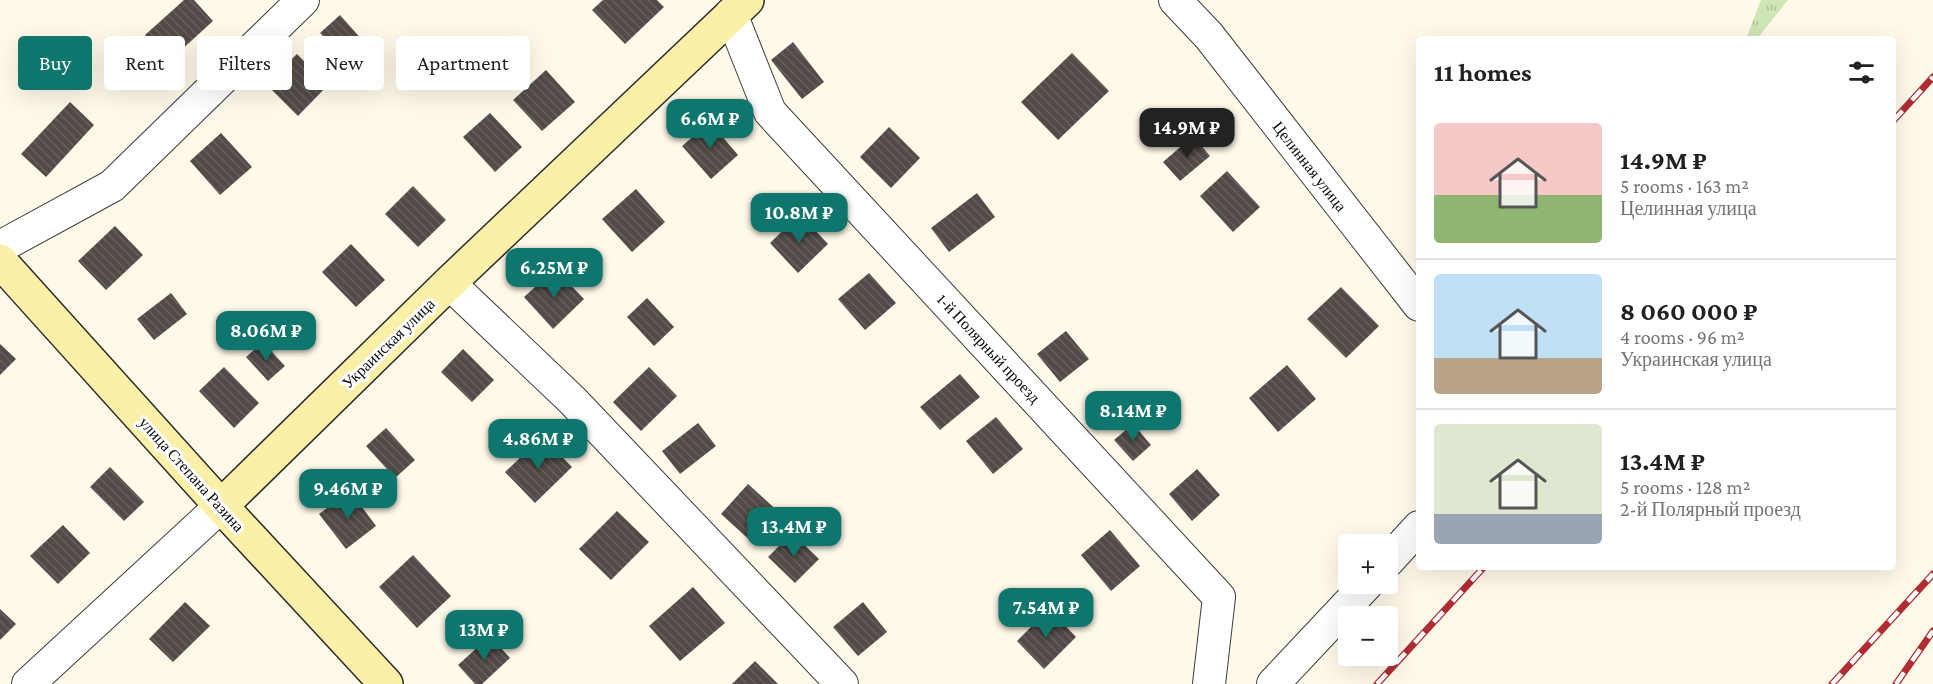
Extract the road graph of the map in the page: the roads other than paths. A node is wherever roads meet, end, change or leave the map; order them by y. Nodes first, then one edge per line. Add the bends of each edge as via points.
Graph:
1 (303, 0) edge
2 (1175, 0) edge
3 (739, 7) edge
4 (0, 247) edge
5 (0, 261) edge
6 (449, 283) junction
7 (1416, 301) edge
8 (221, 506) junction
9 (1416, 530) edge
10 (1398, 550) edge
11 (1358, 594) edge
12 (28, 684) edge
13 (386, 684) edge
14 (842, 684) edge
15 (1209, 684) edge
16 (1273, 684) edge

1 - 4 street via 112,186
2 - 7 street, Целинная улица via 1209,36
3 - 6 street, Украинская улица
3 - 15 street, 1-й Полярный проезд via 770,112 1219,597
5 - 8 street, улица Степана Разина
6 - 8 street, Украинская улица
6 - 14 street via 572,400
8 - 12 street, Украинская улица
8 - 13 street, улица Степана Разина
9 - 10 street
11 - 16 street

